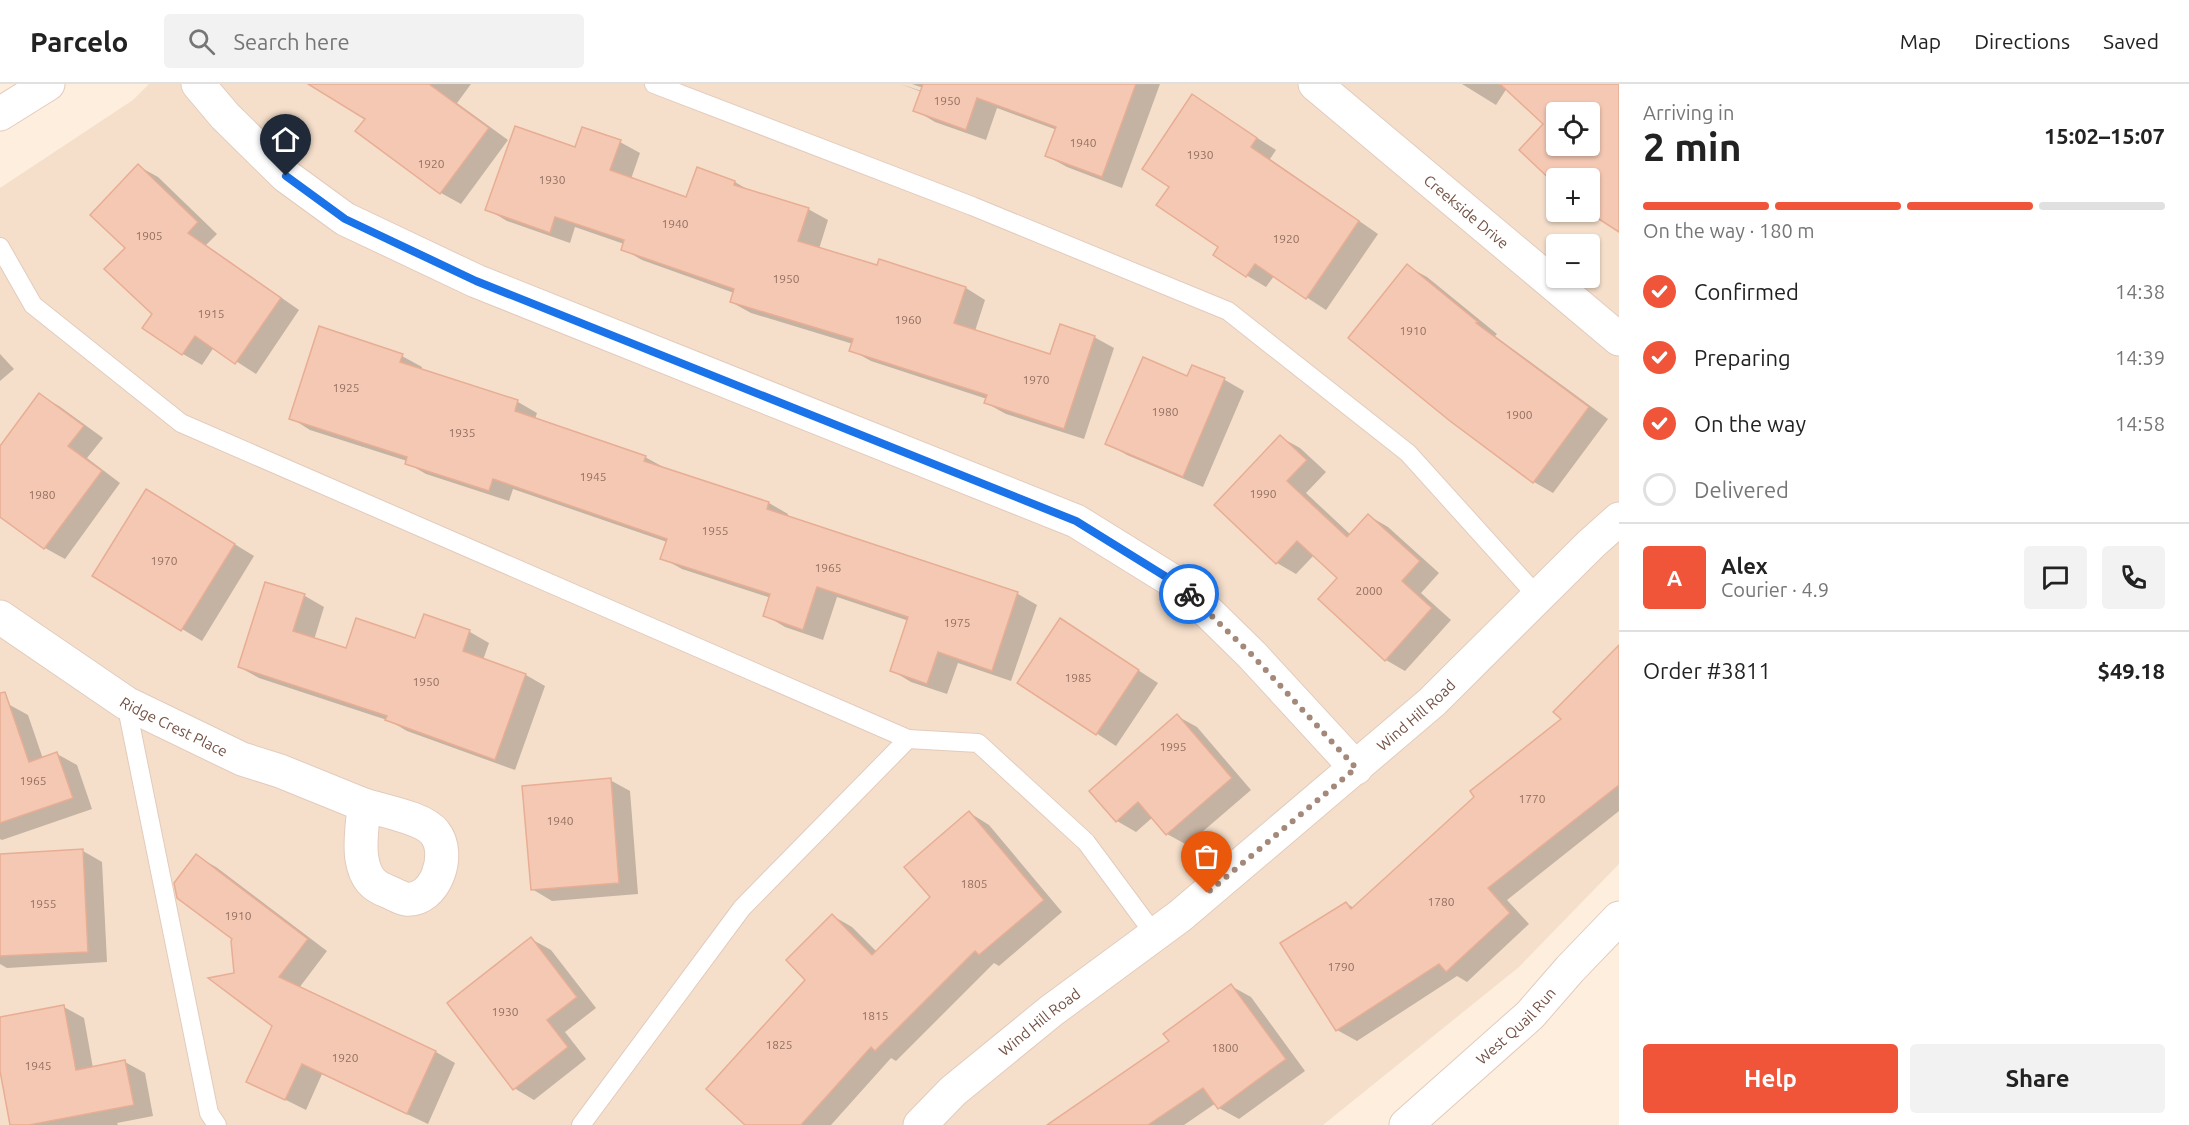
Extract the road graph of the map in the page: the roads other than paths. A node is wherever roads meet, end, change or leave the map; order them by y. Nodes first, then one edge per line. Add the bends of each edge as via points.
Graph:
1 (48, 84) edge
2 (198, 84) edge
3 (654, 84) edge
4 (1315, 84) edge
5 (0, 114) edge
6 (0, 248) edge
7 (1619, 339) edge
8 (1619, 519) edge
9 (1538, 597) junction
10 (0, 617) edge
11 (126, 703) junction
12 (908, 739) junction
13 (1356, 768) junction
14 (364, 804) dead end
15 (1619, 918) edge
16 (1155, 935) junction
17 (217, 1125) edge
18 (581, 1125) edge
19 (920, 1125) edge
20 (1406, 1125) edge

1 - 5 street
2 - 13 street via 286,176 345,219 476,281 1076,521 1176,583 1201,605
3 - 9 lane via 972,206 1228,311 1408,453
4 - 7 street, Creekside Drive
6 - 12 lane via 33,305 181,423
8 - 9 street, Wind Hill Road
9 - 13 street, Wind Hill Road via 1432,702
10 - 11 street, Ridge Crest Place
11 - 14 street, Ridge Crest Place via 242,759
11 - 17 lane via 209,1113
12 - 16 lane via 978,743 1086,842
12 - 18 lane via 742,908
13 - 16 street, Wind Hill Road
15 - 20 street, West Quail Run via 1530,1015
16 - 19 street, Wind Hill Road via 1052,1011

